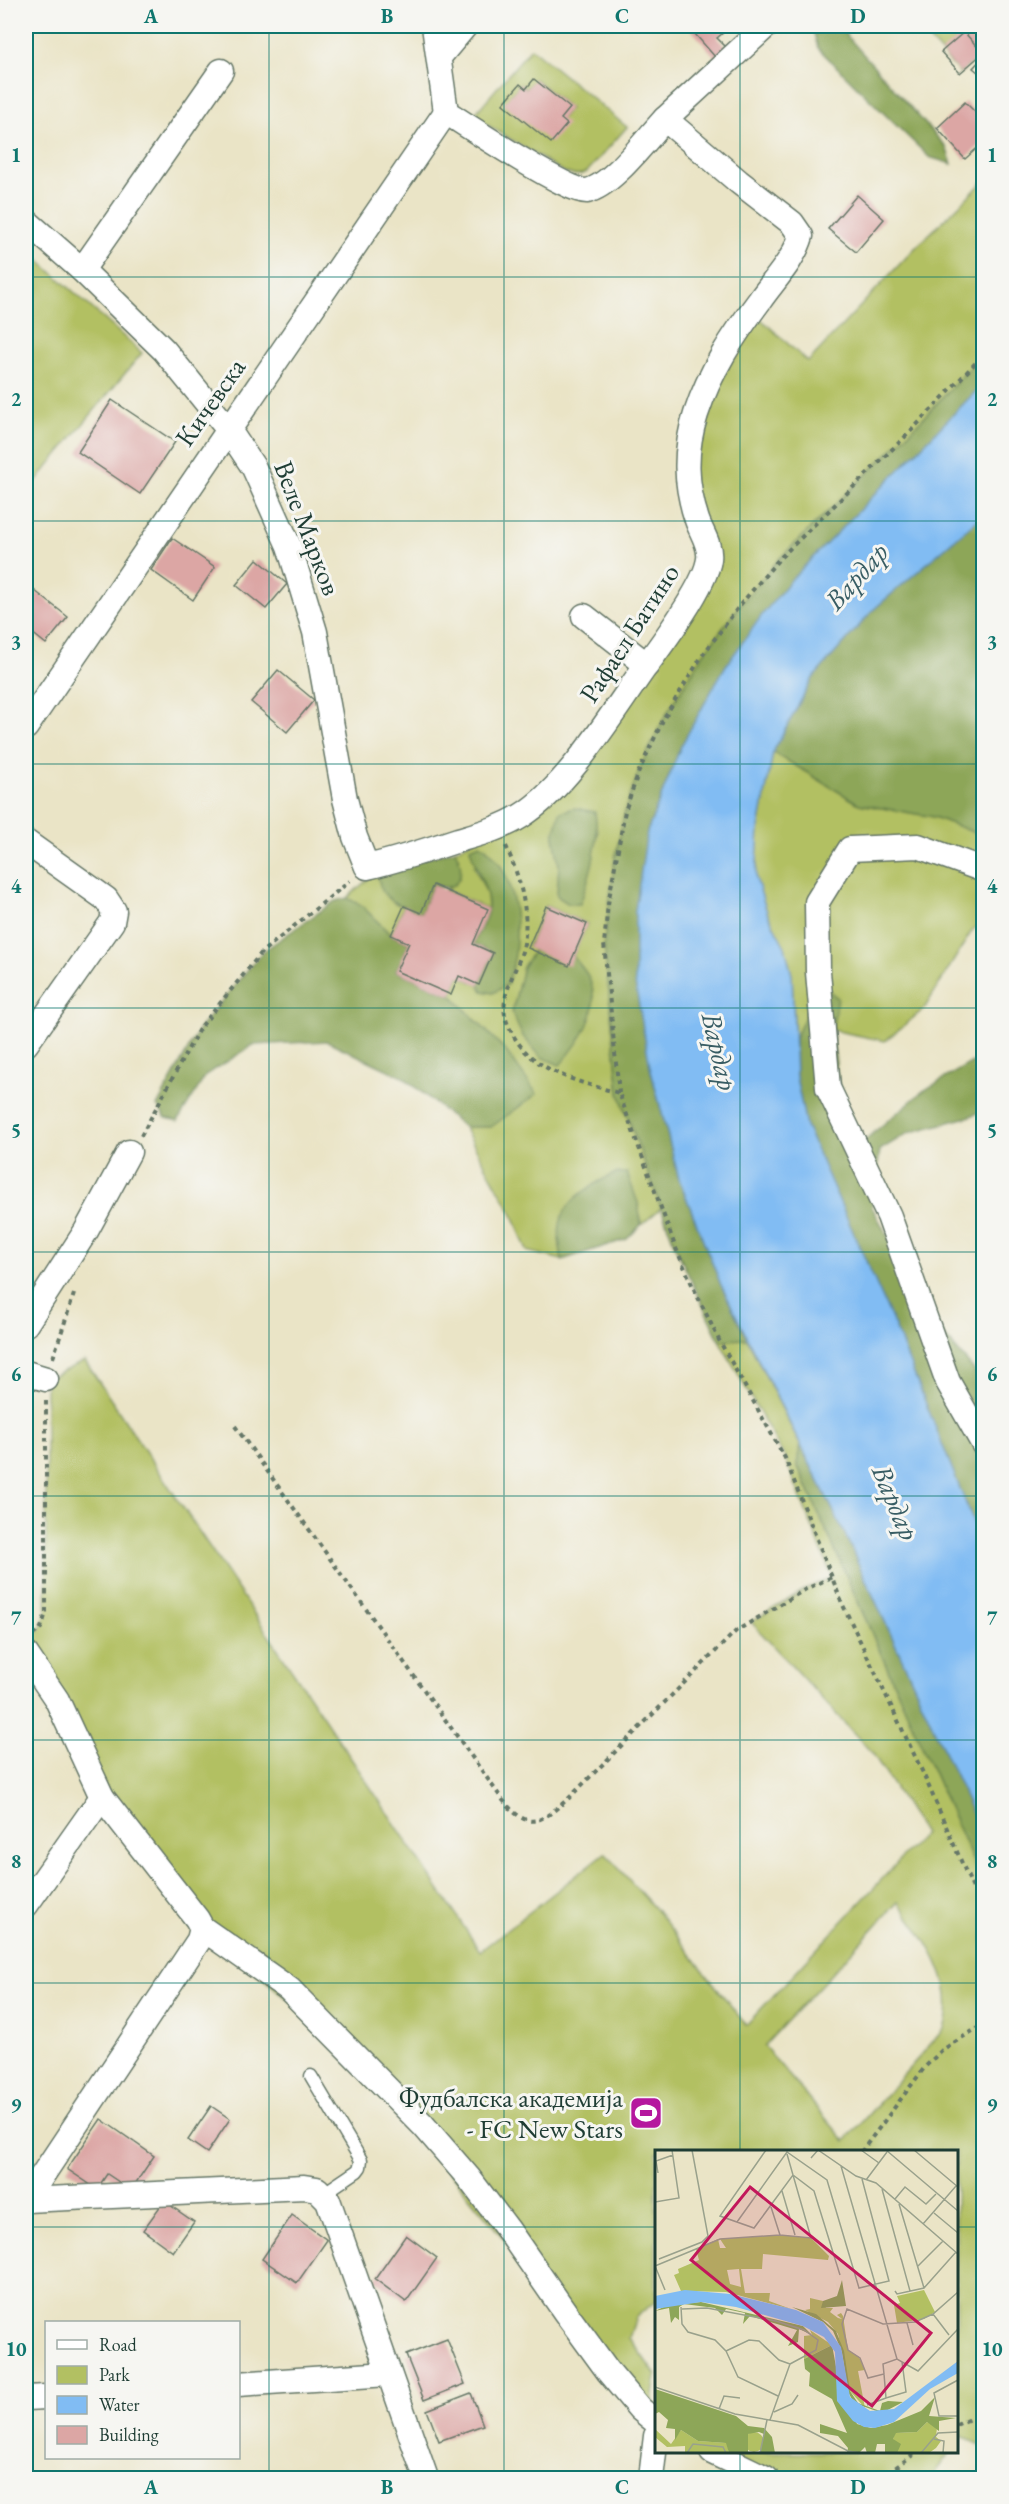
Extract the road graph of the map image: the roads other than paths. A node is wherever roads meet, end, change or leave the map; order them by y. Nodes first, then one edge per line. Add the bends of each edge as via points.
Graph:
1 (434, 26) edge
2 (465, 26) edge
3 (766, 26) edge
4 (439, 57) junction
5 (221, 71) dead end
6 (446, 112) junction
7 (665, 119) junction
8 (26, 221) edge
9 (82, 270) junction
10 (228, 429) junction
11 (584, 616) dead end
12 (647, 664) junction
13 (26, 727) edge
14 (26, 842) edge
15 (367, 867) joint
16 (984, 870) edge
17 (26, 1044) edge
18 (129, 1152) road end
19 (26, 1324) edge
20 (984, 1445) edge
21 (26, 1654) edge
22 (102, 1797) junction
23 (26, 1905) edge
24 (202, 1929) junction
25 (311, 2076) dead end
26 (326, 2197) junction
27 (26, 2200) edge
28 (388, 2374) junction
29 (240, 2384) edge
30 (45, 2397) edge
31 (26, 2398) edge
32 (655, 2420) edge
33 (655, 2450) edge
34 (716, 2453) edge
35 (426, 2478) edge
36 (651, 2478) edge
37 (766, 2478) edge

1 - 4 street
2 - 4 street
3 - 7 street
4 - 6 street
5 - 9 street
6 - 7 street via 571,188 583,191 610,177
6 - 10 street, Кичевска
7 - 12 street, Рафаел Батино via 792,223 801,236 788,262 732,339 703,393 687,449 687,480 709,559 701,580
8 - 9 street, Веле Марков
9 - 10 street, Веле Марков via 164,350
10 - 13 street, Кичевска
10 - 15 street, Веле Марков via 254,468 289,546 315,632 345,799
11 - 12 street
12 - 15 street, Рафаел Батино via 593,741 529,811 498,828
14 - 17 street via 105,899 114,911 112,922
16 - 20 street via 918,846 850,849 817,902 818,972 828,1088 889,1216 948,1382
18 - 19 street via 86,1231
21 - 22 street via 57,1700
22 - 23 street
22 - 24 street
24 - 27 street via 199,1940
24 - 32 street via 290,1989 423,2125 495,2213 608,2371
25 - 26 lane via 361,2160 357,2171
26 - 27 street via 317,2189 304,2187
26 - 28 street
28 - 29 street
28 - 35 street
30 - 31 street
33 - 36 street
34 - 37 street

